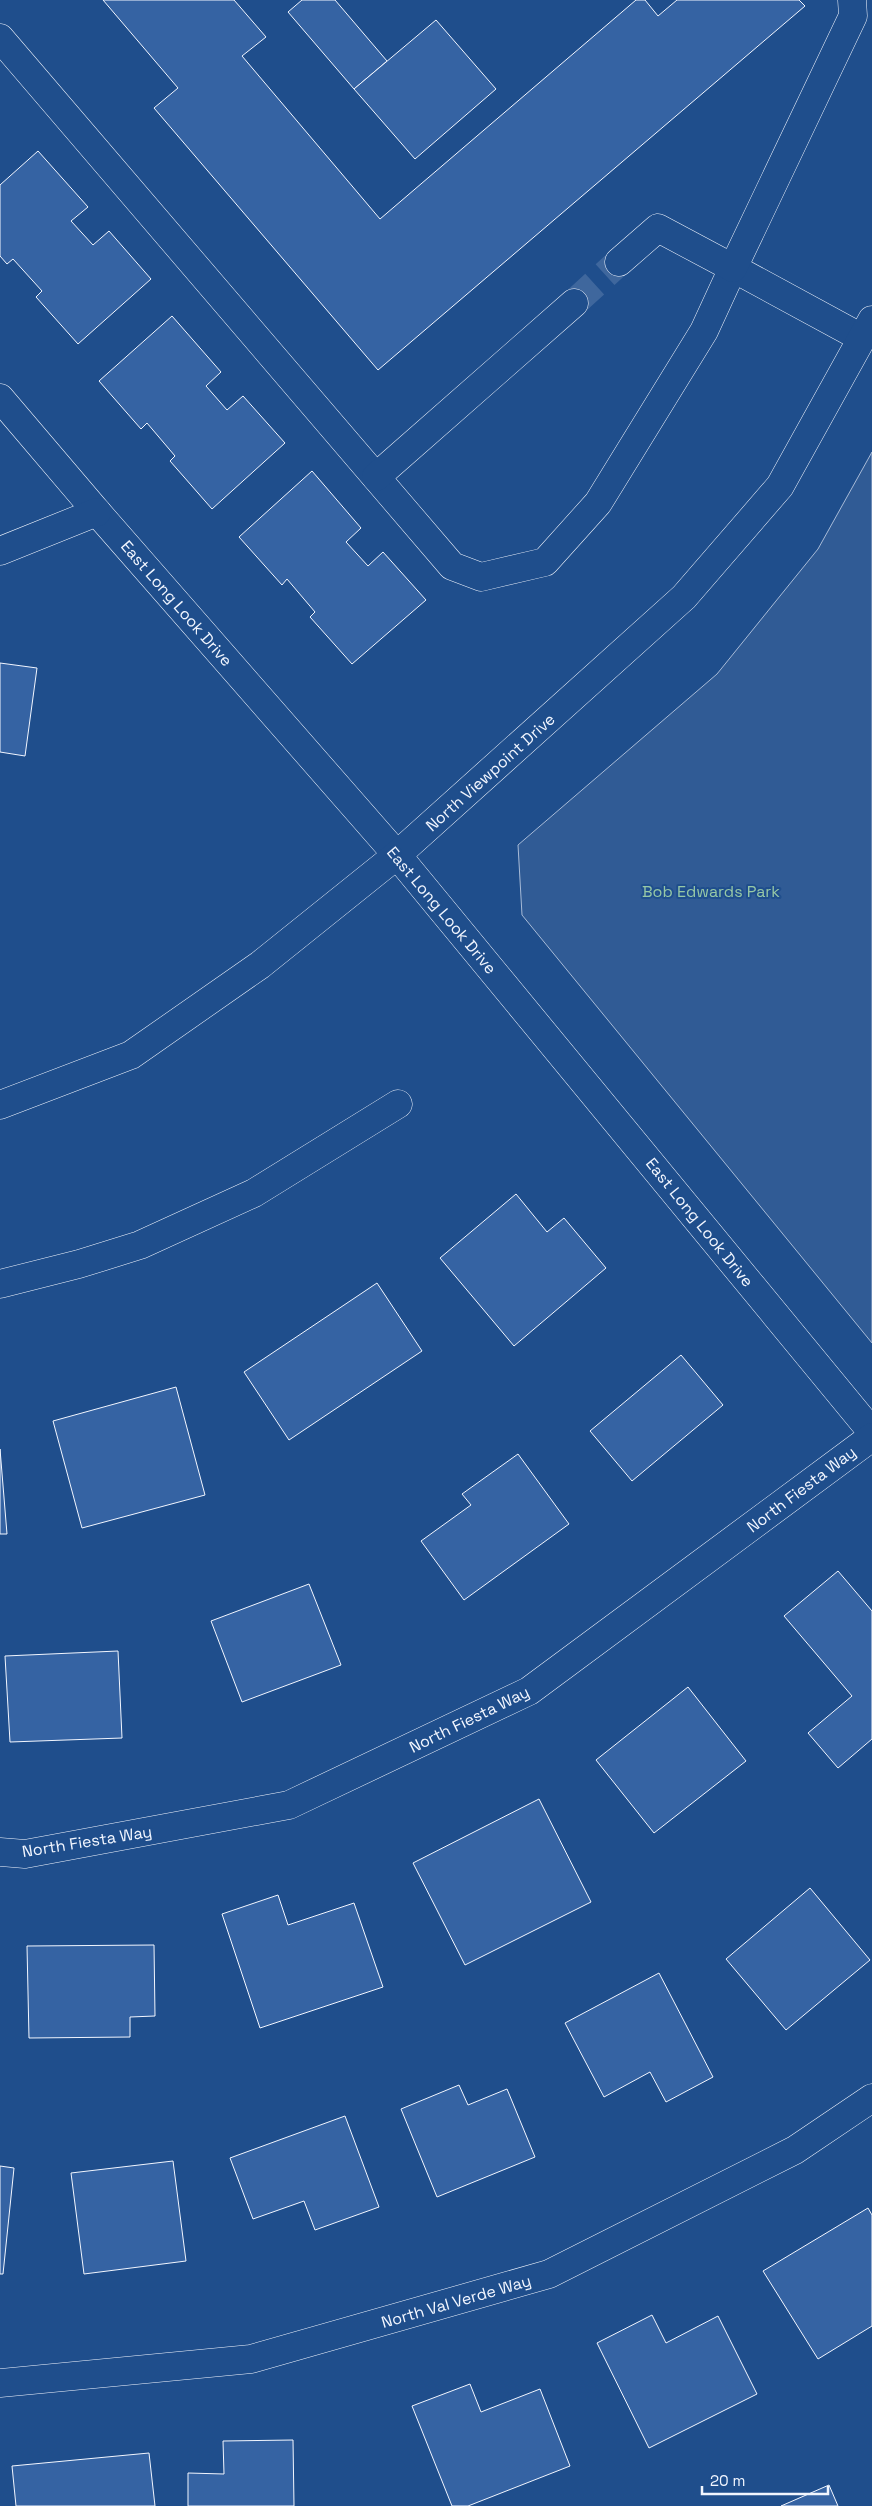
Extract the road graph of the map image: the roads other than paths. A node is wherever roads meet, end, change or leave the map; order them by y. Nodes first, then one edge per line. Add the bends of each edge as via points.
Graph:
1 (852, 0) edge
2 (2, 45) edge
3 (620, 262) tunnel mouth
4 (733, 268) junction
5 (574, 303) tunnel mouth
6 (867, 329) edge
7 (0, 398) edge
8 (376, 477) junction
9 (97, 512) junction
10 (0, 550) edge
11 (397, 855) junction
12 (398, 1104) dead end
13 (0, 1105) edge
14 (0, 1284) edge
15 (872, 1432) edge
16 (872, 1437) edge
17 (0, 1852) edge
18 (872, 2098) edge
19 (0, 2383) edge

1 - 4 street via 853,16
2 - 8 street
3 - 4 street via 658,228
4 - 6 street
4 - 8 street via 704,331 598,503 545,562 481,577 452,566
5 - 8 street
6 - 11 street, North Viewpoint Drive via 780,486 684,598
7 - 9 street, East Long Look Drive
9 - 10 street
9 - 11 street, East Long Look Drive
11 - 13 street, North Viewpoint Drive via 260,965 131,1055
11 - 15 street, East Long Look Drive
12 - 14 street via 254,1193 149,1241 79,1264
16 - 17 street, North Fiesta Way via 529,1690 494,1708 289,1805 25,1854
18 - 19 street, North Val Verde Way via 795,2150 549,2274 251,2359

